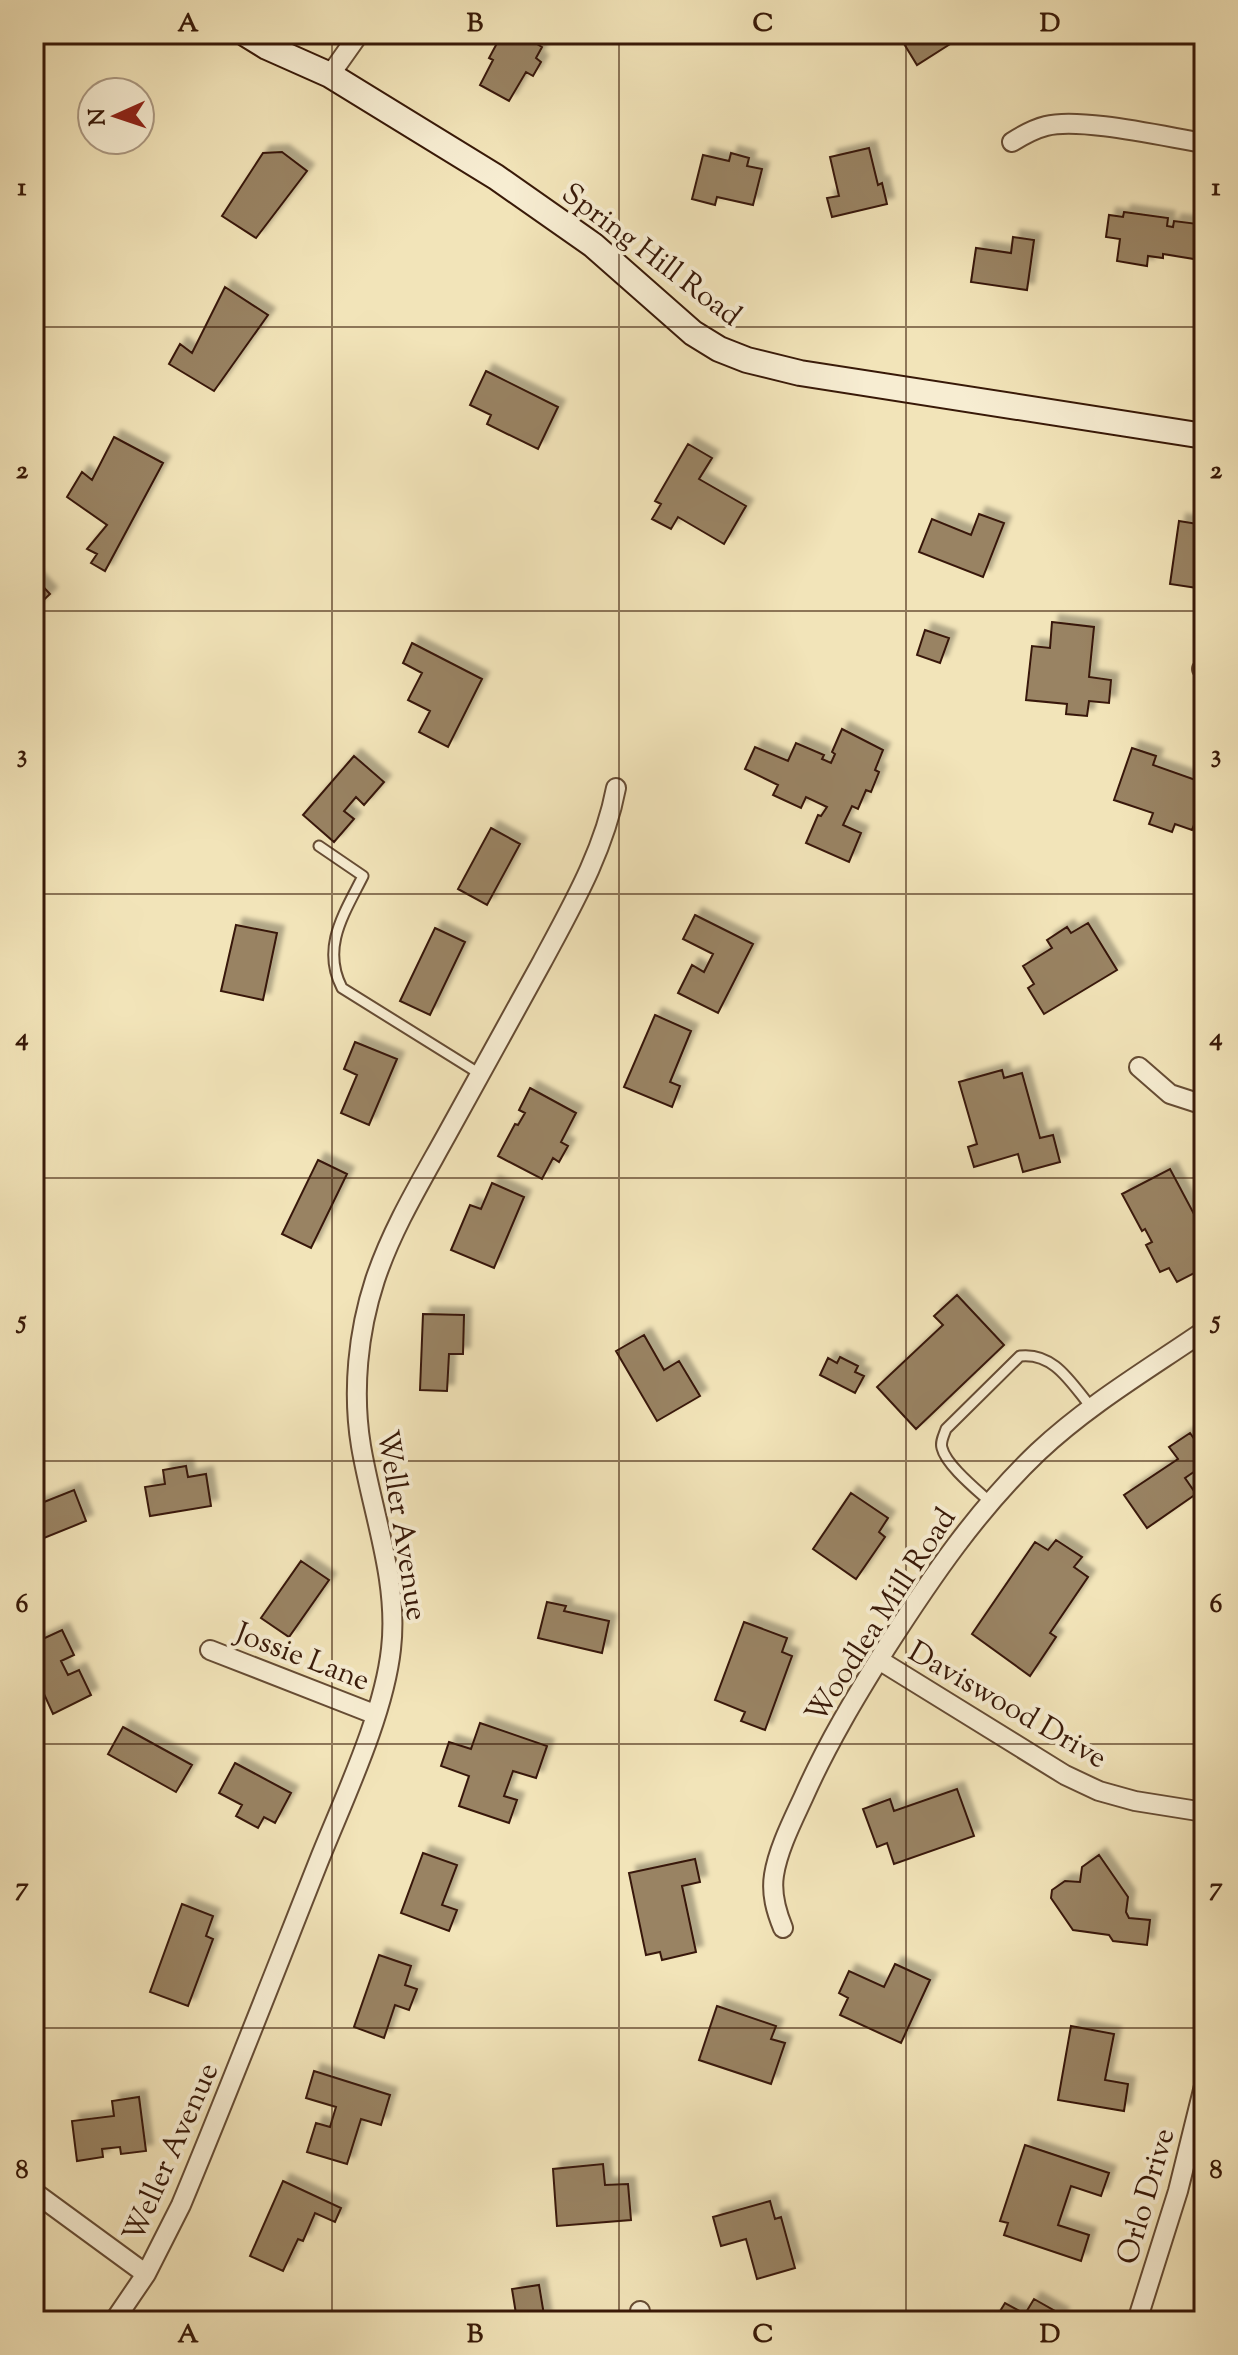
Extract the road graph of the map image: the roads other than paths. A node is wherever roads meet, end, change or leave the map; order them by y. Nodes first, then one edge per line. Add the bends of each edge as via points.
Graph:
1 (246, 34) edge
2 (359, 34) edge
3 (330, 75) junction
4 (1012, 142) dead end
5 (1204, 143) edge
6 (1204, 436) edge
7 (616, 788) dead end
8 (319, 846) dead end
9 (1139, 1067) dead end
10 (480, 1074) junction
11 (1204, 1105) edge
12 (1204, 1331) edge
13 (1091, 1407) junction
14 (990, 1502) junction
15 (210, 1650) dead end
16 (879, 1660) junction
17 (374, 1714) junction
18 (1204, 1812) edge
19 (783, 1928) dead end
20 (1204, 2086) edge
21 (34, 2192) edge
22 (146, 2274) junction
23 (114, 2321) edge
24 (1137, 2321) edge

1 - 3 main road, Spring Hill Road
2 - 3 street
3 - 6 main road, Spring Hill Road via 496,177 593,245 693,333 719,349 800,373
4 - 5 street via 1049,125 1072,123
7 - 10 street, Weller Avenue via 601,847
8 - 10 lane via 363,876 337,926 334,973 342,988
9 - 11 street via 1170,1094
10 - 17 street, Weller Avenue via 388,1247 364,1321 358,1367 361,1444 392,1612 387,1677
12 - 13 street, Woodlea Mill Road
13 - 14 street, Woodlea Mill Road
13 - 14 lane via 1051,1361 1035,1354 1020,1356 946,1429 942,1440 949,1461
14 - 16 street, Woodlea Mill Road via 958,1540
15 - 17 street, Jossie Lane
16 - 18 street, Daviswood Drive via 1099,1791
16 - 19 street, Woodlea Mill Road via 818,1765 774,1872 775,1910
17 - 22 street, Weller Avenue via 211,2133
20 - 24 street, Orlo Drive
21 - 22 street
22 - 23 street, Weller Avenue

